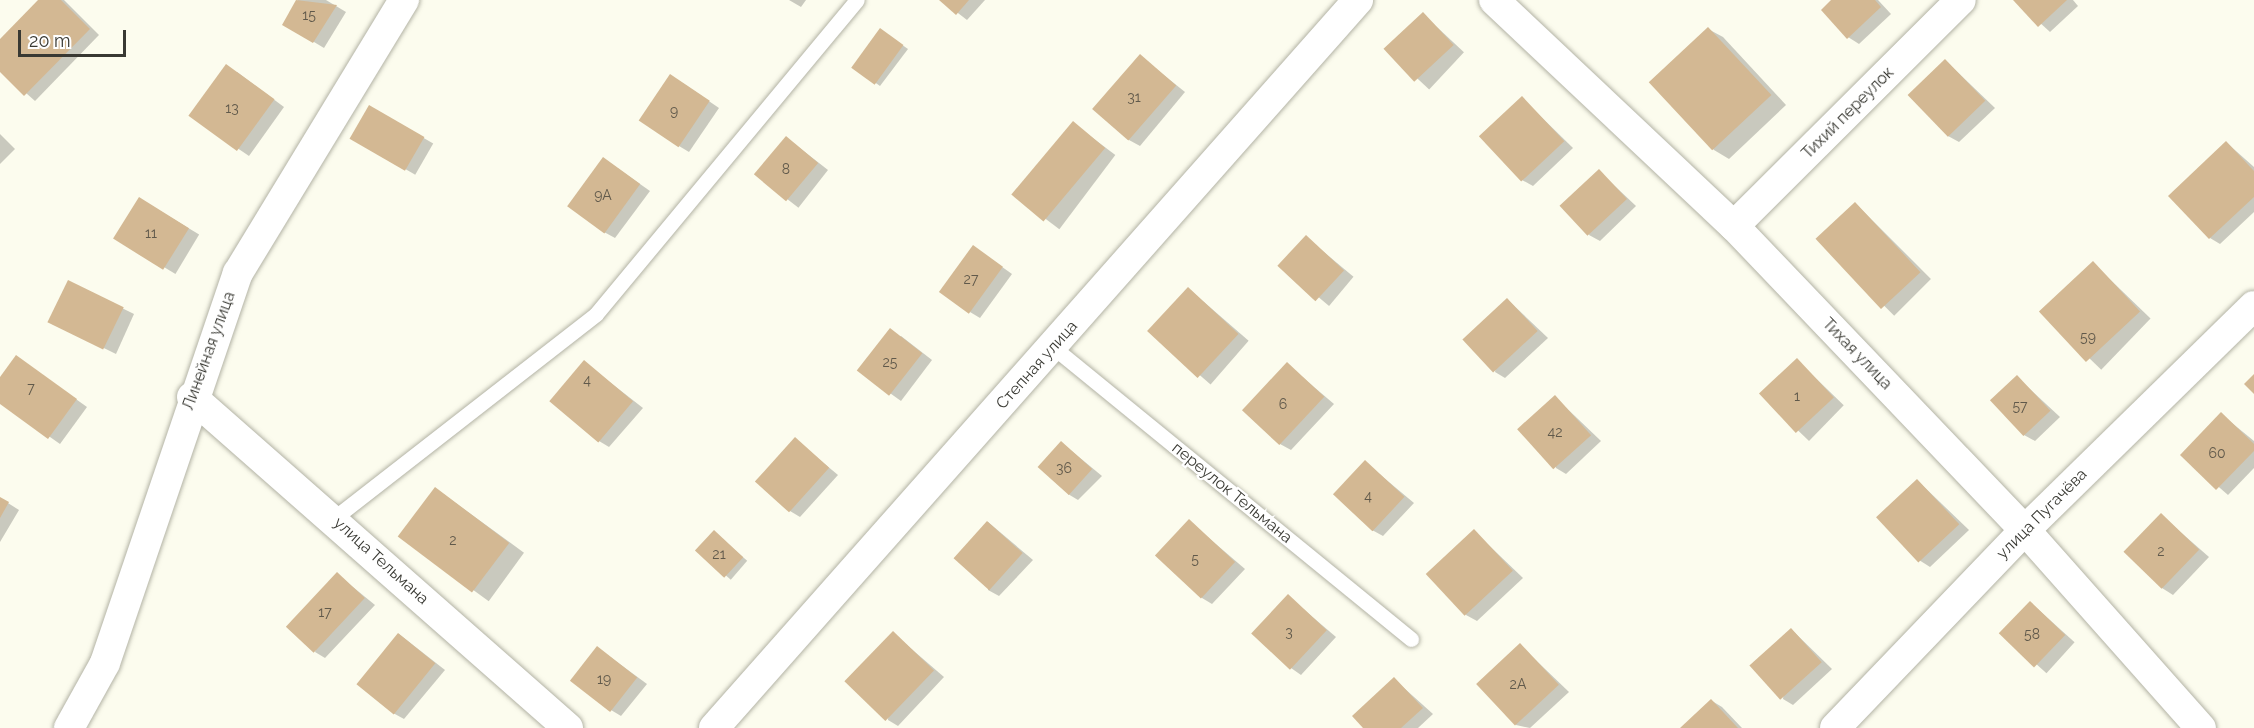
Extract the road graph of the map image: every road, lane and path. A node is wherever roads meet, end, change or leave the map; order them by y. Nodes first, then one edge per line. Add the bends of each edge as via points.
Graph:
1 (404, 0) edge
2 (857, 0) edge
3 (1358, 0) edge
4 (1494, 0) edge
5 (1961, 0) edge
6 (1734, 226) junction
7 (2254, 306) edge
8 (1053, 347) junction
9 (192, 397) junction
10 (333, 519) junction
11 (2025, 530) junction
12 (1411, 639) dead end
13 (69, 728) edge
14 (568, 728) edge
15 (714, 728) edge
16 (1835, 728) edge
17 (2201, 728) edge

1 - 9 street, Линейная улица via 238,273
2 - 10 lane via 596,314
3 - 8 street, Степная улица
4 - 6 street, Тихая улица
5 - 6 street, Тихий переулок
6 - 11 street, Тихая улица
7 - 11 street, улица Пугачёва
8 - 12 lane, переулок Тельмана
8 - 15 street, Степная улица
9 - 10 street, улица Тельмана
9 - 13 street, Линейная улица via 105,663
10 - 14 street, улица Тельмана
11 - 16 street, улица Пугачёва
11 - 17 street, Тихая улица

